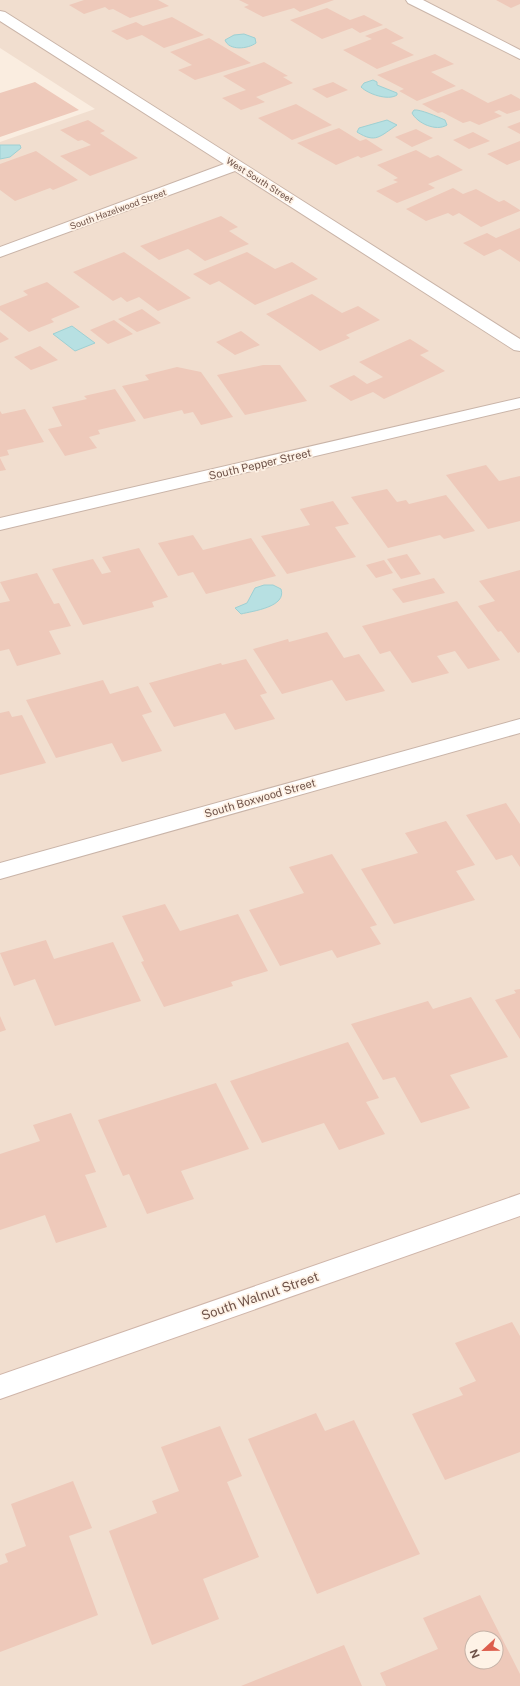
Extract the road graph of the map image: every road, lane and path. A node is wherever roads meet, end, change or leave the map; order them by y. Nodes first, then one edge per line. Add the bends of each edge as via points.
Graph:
1 (413, 0) edge
2 (0, 15) edge
3 (520, 55) edge
4 (237, 165) junction
5 (0, 252) edge
6 (520, 346) edge
7 (520, 403) edge
8 (0, 524) edge
9 (520, 726) edge
10 (0, 870) edge
11 (520, 1205) edge
12 (0, 1387) edge

1 - 3 street
2 - 4 street, West South Street
4 - 5 street, South Hazelwood Street
4 - 6 street, West South Street
7 - 8 street, South Pepper Street
9 - 10 street, South Boxwood Street
11 - 12 street, South Walnut Street

